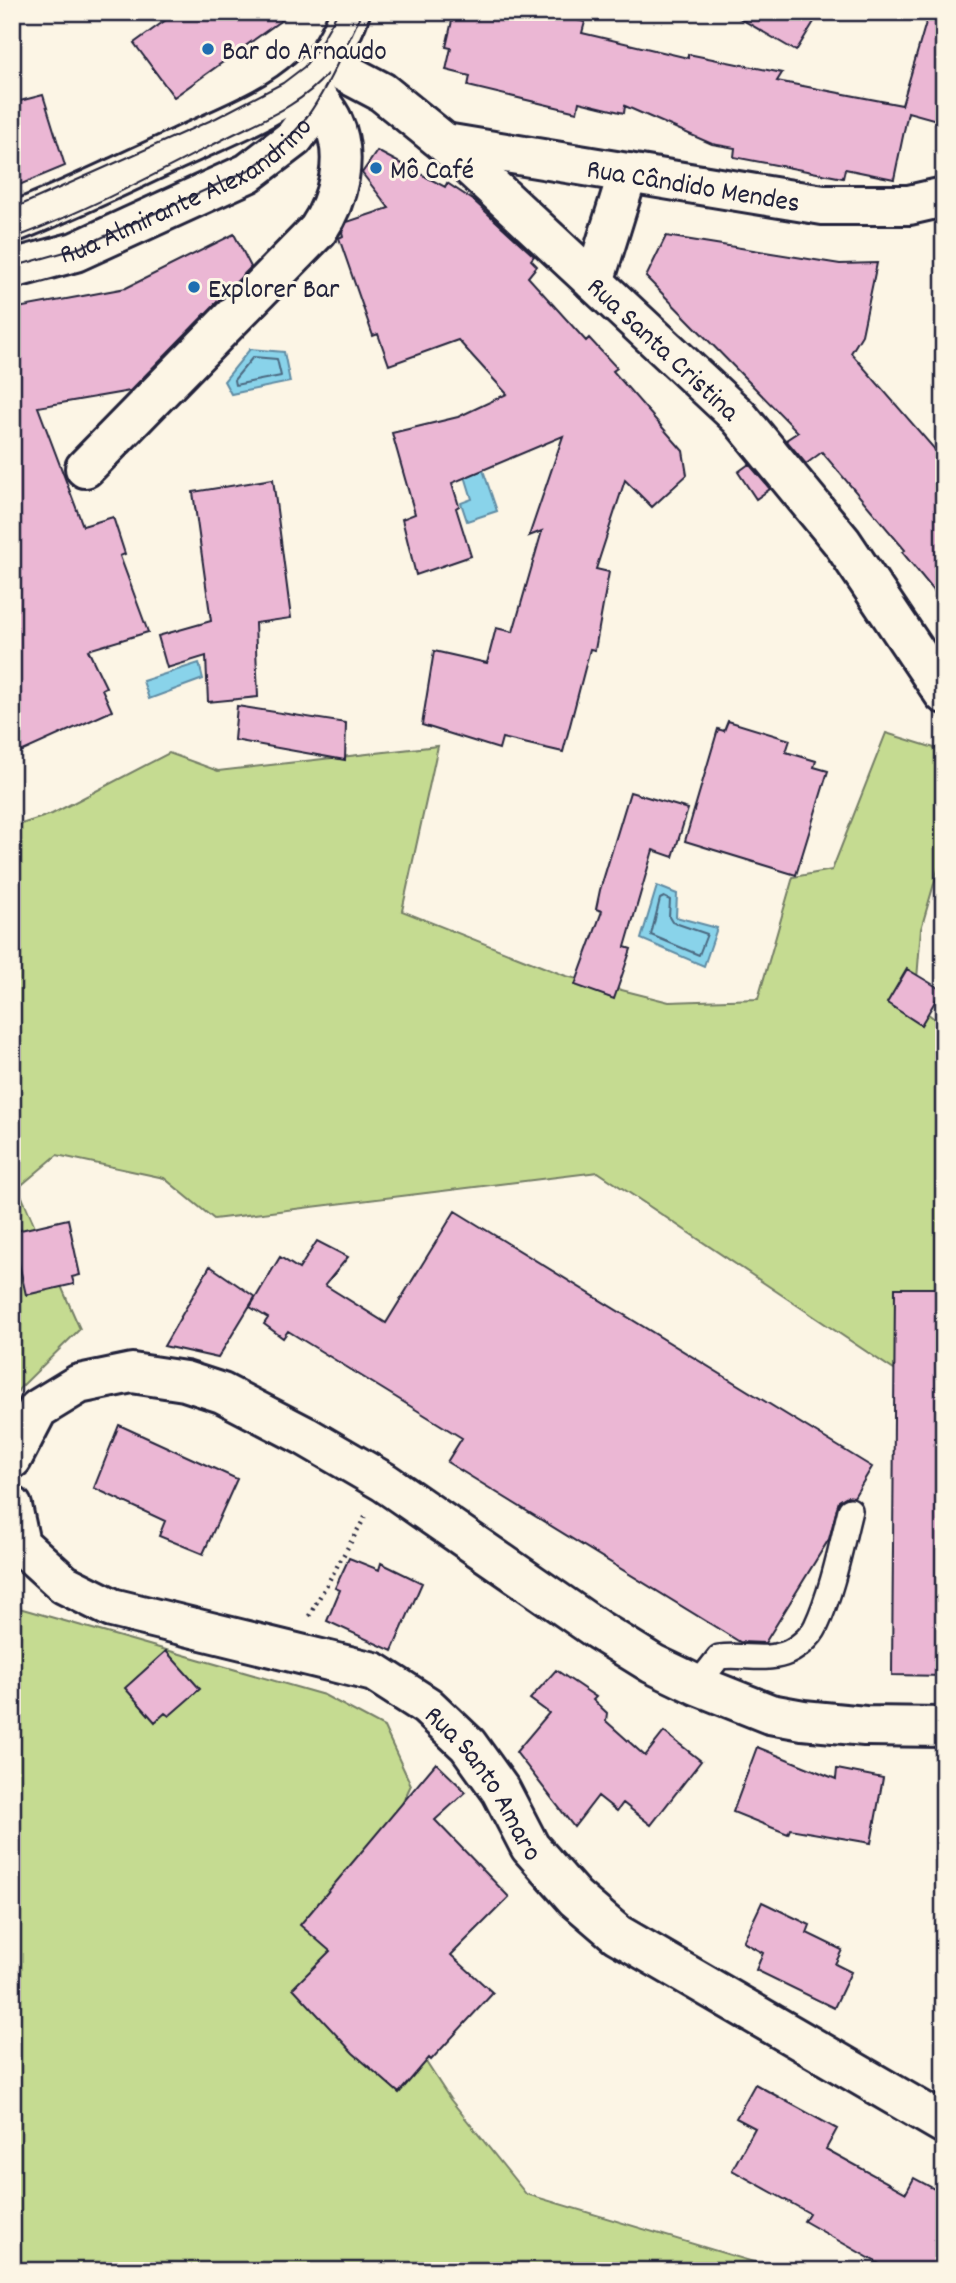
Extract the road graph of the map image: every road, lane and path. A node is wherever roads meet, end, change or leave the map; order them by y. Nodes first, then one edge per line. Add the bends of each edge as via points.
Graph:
1 (349, 12) edge
2 (316, 77) junction
3 (445, 143) junction
4 (628, 173) junction
5 (944, 197) edge
6 (12, 223) edge
7 (12, 269) edge
8 (594, 282) junction
9 (85, 468) dead end
10 (944, 694) edge
11 (12, 1459) edge
12 (384, 1482) junction
13 (12, 1506) edge
14 (850, 1510) dead end
15 (289, 1650) junction
16 (697, 1685) junction
17 (944, 1727) edge
18 (944, 2124) edge

1 - 2 street, Rua Almirante Alexandrino
2 - 3 street, Rua Santa Cristina via 382,92
2 - 6 street, Rua Almirante Alexandrino via 262,108
2 - 7 street, Rua Almirante Alexandrino via 311,110 294,138 248,173 75,252
2 - 9 street via 334,123 339,151 339,181 327,216
3 - 4 street, Rua Cândido Mendes
3 - 8 street, Rua Santa Cristina
4 - 5 street, Rua Cândido Mendes via 823,205 909,205
4 - 8 street
8 - 10 street, Rua Santa Cristina via 739,417 842,542
11 - 12 street via 38,1409 79,1384 132,1373 186,1381 222,1393
12 - 15 path
12 - 16 street via 598,1630
13 - 15 street, Rua Santo Amaro via 20,1544 46,1570 89,1598 112,1608
14 - 16 lane via 816,1628 786,1653 719,1657
15 - 18 street, Rua Santo Amaro via 374,1672 427,1706 468,1745 501,1791 530,1847 575,1898 617,1934
16 - 17 street via 770,1714 803,1720

